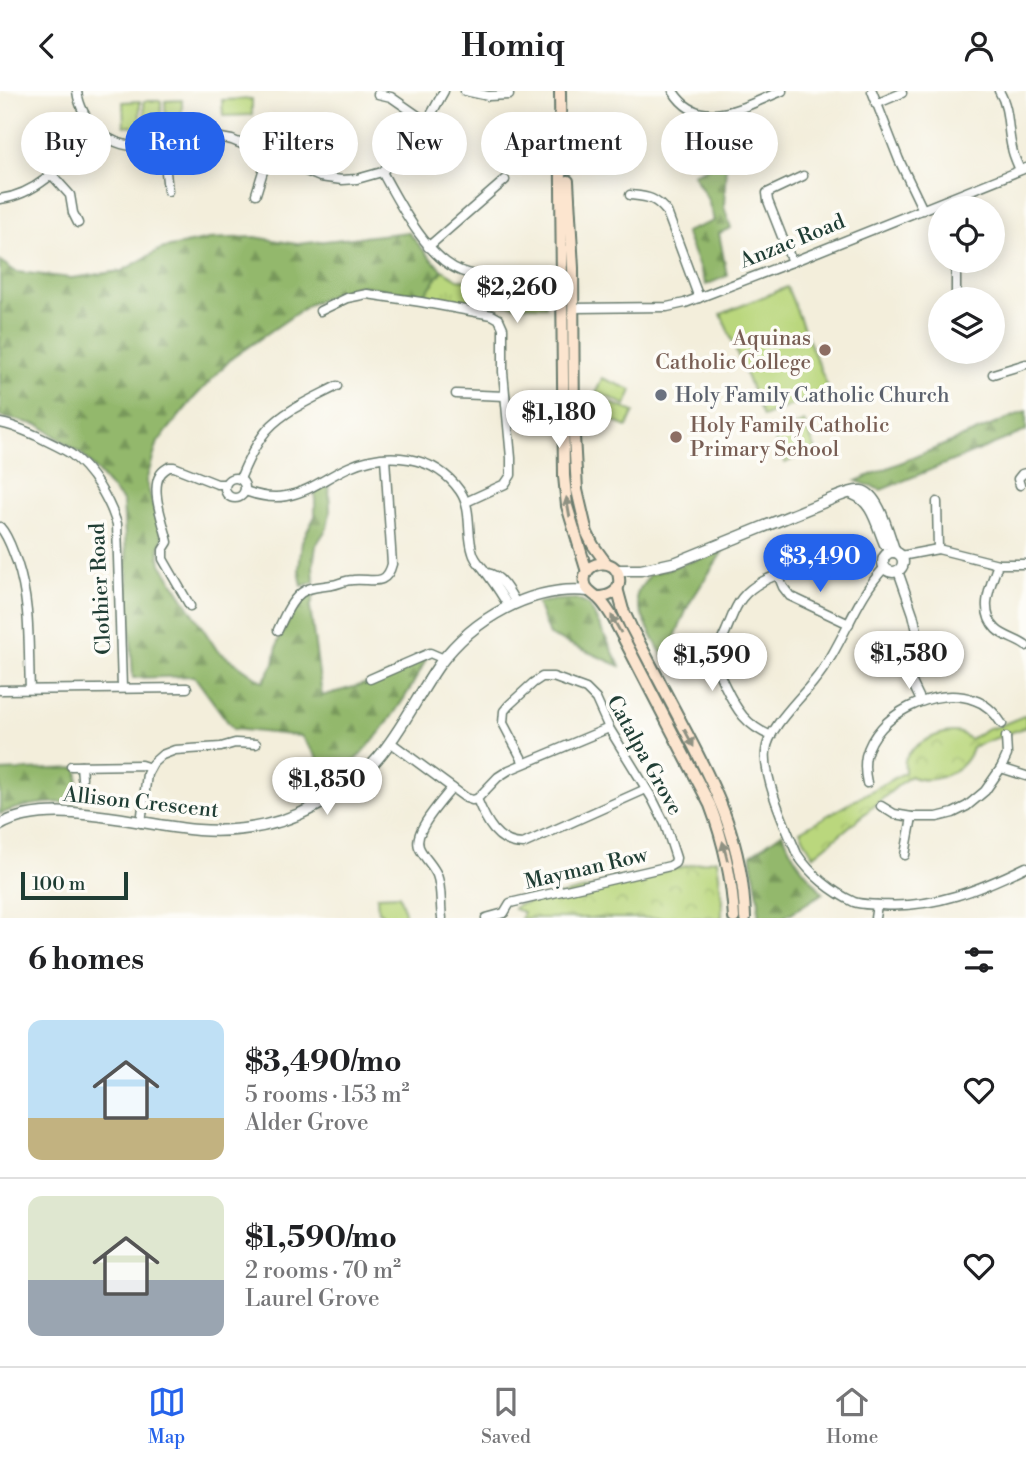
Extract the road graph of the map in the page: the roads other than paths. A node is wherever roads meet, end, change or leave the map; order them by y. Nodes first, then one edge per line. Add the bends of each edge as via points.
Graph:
1 (77, 91) edge
2 (444, 91) edge
3 (465, 91) edge
4 (560, 91) edge
5 (566, 91) edge
6 (673, 91) edge
7 (782, 91) edge
8 (872, 91) edge
9 (999, 91) edge
10 (902, 93) dead end
11 (378, 94) dead end
12 (509, 96) dead end
13 (876, 104) junction
14 (83, 112) edge
15 (413, 112) edge
16 (432, 112) edge
17 (1023, 169) edge
18 (52, 175) joint
19 (166, 175) edge
20 (262, 175) edge
21 (315, 175) edge
22 (372, 175) edge
23 (384, 175) edge
24 (803, 176) dead end
25 (505, 180) dead end
26 (168, 191) dead end
27 (256, 194) dead end
28 (630, 195) dead end
29 (963, 196) edge
30 (0, 199) edge
31 (928, 209) edge
32 (923, 210) junction
33 (78, 223) dead end
34 (428, 247) junction
35 (792, 262) junction
36 (519, 281) dead end
37 (699, 298) junction
38 (568, 308) junction
39 (320, 311) dead end
40 (1026, 364) edge
41 (993, 374) dead end
42 (337, 386) dead end
43 (456, 394) dead end
44 (505, 396) junction
45 (0, 423) edge
46 (385, 458) junction
47 (1026, 473) edge
48 (240, 479) junction
49 (225, 484) junction
50 (1020, 485) dead end
51 (245, 491) junction
52 (466, 502) junction
53 (937, 502) dead end
54 (0, 527) edge
55 (3, 535) edge
56 (829, 546) dead end
57 (938, 549) junction
58 (895, 554) junction
59 (606, 563) junction
60 (998, 564) junction
61 (1026, 564) edge
62 (885, 567) junction
63 (616, 570) junction
64 (641, 570) junction
65 (898, 571) junction
66 (586, 575) junction
67 (778, 575) junction
68 (618, 585) junction
69 (561, 590) junction
70 (593, 594) junction
71 (190, 605) dead end
72 (512, 605) junction
73 (849, 624) junction
74 (278, 630) dead end
75 (1026, 646) edge
76 (444, 659) junction
77 (370, 679) dead end
78 (122, 688) junction
79 (187, 688) dead end
80 (0, 689) edge
81 (30, 689) junction
82 (921, 701) junction
83 (1002, 724) dead end
84 (609, 728) junction
85 (771, 736) junction
86 (1006, 737) dead end
87 (390, 741) junction
88 (256, 744) dead end
89 (524, 763) junction
90 (82, 765) junction
91 (71, 766) dead end
92 (150, 768) junction
93 (1001, 768) junction
94 (1026, 776) edge
95 (82, 778) dead end
96 (867, 783) dead end
97 (452, 788) junction
98 (646, 789) junction
99 (477, 799) junction
100 (881, 806) dead end
101 (912, 817) junction
102 (141, 823) junction
103 (0, 825) edge
104 (905, 855) dead end
105 (670, 866) joint
106 (1026, 867) edge
107 (877, 905) junction
108 (442, 918) edge
109 (486, 918) edge
110 (734, 918) edge
111 (745, 918) edge
112 (875, 918) edge

1 - 14 street
2 - 16 street
3 - 12 street
4 - 38 main road
5 - 38 main road via 573,268
6 - 7 street via 687,108 713,115
8 - 13 street
9 - 17 street via 1012,148
10 - 13 street
11 - 15 street
13 - 32 street
17 - 29 street, Anzac Road
18 - 30 street via 25,192
18 - 33 street via 71,198
19 - 26 street
20 - 27 street
21 - 22 street via 357,179
23 - 34 street
24 - 35 street via 767,193
25 - 34 street
28 - 37 street via 659,202 667,212
31 - 32 street, Anzac Road
32 - 35 street, Anzac Road
34 - 36 street via 459,271
35 - 37 street, Anzac Road
37 - 38 street, Anzac Road via 667,307
38 - 59 main road via 577,490 587,533
66 -> 38 main road via 567,506 564,476
39 - 44 street via 367,294 492,314 503,328
40 - 41 street
42 - 48 street via 267,430
43 - 44 street
44 - 52 street via 511,475 505,484
45 - 78 street, Clothier Road via 72,455 114,513
46 - 51 street via 359,463 288,496 265,497
46 - 52 street via 430,464 450,479
46 - 74 street via 390,573 383,579 355,579 300,593
47 - 50 street via 1018,479
48 - 49 street via 231,478
48 - 51 street
49 - 51 street via 226,494 232,498
49 - 71 street via 174,467 160,474 157,499 168,542 163,559
52 - 72 street via 473,553
53 - 57 street
54 - 55 street
55 - 81 street via 23,581 27,603
56 - 67 street
57 - 58 street
57 - 60 street
58 - 62 street via 884,561
58 - 64 street via 867,502 849,493 677,562
58 - 65 street via 903,565
59 - 63 main road
59 - 66 main road via 594,564
60 - 61 street
60 - 75 street via 987,594 987,615 997,631
62 - 65 street
62 - 73 street via 859,601
63 - 64 street
63 - 68 main road
64 - 68 street
65 - 82 street via 914,614 917,631 911,680
66 - 69 street
66 - 70 main road via 585,584
67 - 73 street via 790,596
67 - 85 street via 742,597 716,653 718,671 734,705 755,728
68 - 70 main road via 607,597
68 -> 111 main road via 631,627 722,804 739,860
69 - 70 street
69 - 72 street, Allison Crescent
110 -> 70 main road via 728,862 710,804 614,618
72 - 76 street, Allison Crescent via 470,633
73 - 85 street via 835,652
76 - 77 street via 430,653
76 - 87 street, Allison Crescent
78 - 79 street
78 - 81 street
80 - 81 street
82 - 83 street via 945,696 974,699 991,709
82 - 96 street via 898,713 871,743 864,765
84 - 89 street
84 - 89 street, Catalpa Grove via 586,688 542,677 509,705 502,717
84 - 98 street, Catalpa Grove
85 - 107 street via 766,771 797,854 825,884 856,903
86 - 93 street via 1007,755
87 - 97 street
87 - 102 street, Allison Crescent via 349,785 282,821 217,831
88 - 92 street via 168,752
89 - 99 street via 498,777
90 - 91 street
90 - 92 street
90 - 95 street
92 - 102 street
93 - 94 street
93 - 101 street via 985,792 967,806 937,817
97 - 99 street via 466,798
97 - 108 street via 418,838 437,875
98 - 99 street via 523,844 500,838
98 - 105 street, Catalpa Grove via 676,858
100 - 101 street
101 - 104 street
102 - 103 street, Allison Crescent via 53,812 25,815
105 - 109 street, Mayman Row via 510,903 504,913
106 - 107 street via 928,904
107 - 112 street

